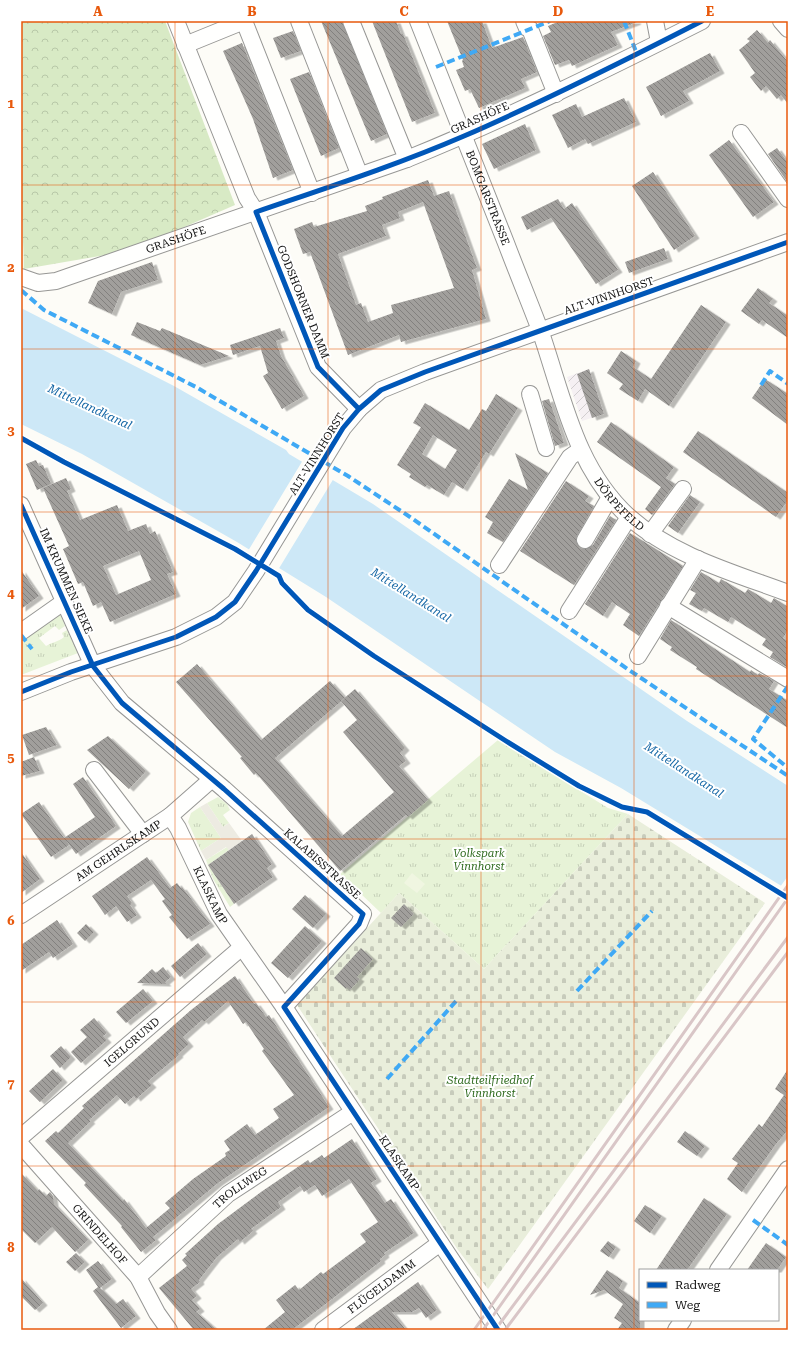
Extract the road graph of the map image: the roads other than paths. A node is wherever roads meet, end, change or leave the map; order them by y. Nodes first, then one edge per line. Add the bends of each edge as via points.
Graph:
1 (176, 21) edge
2 (244, 21) edge
3 (299, 21) edge
4 (351, 21) edge
5 (418, 21) edge
6 (655, 21) edge
7 (702, 21) edge
8 (781, 21) edge
9 (527, 25) edge
10 (788, 29) edge
11 (659, 42) junction
12 (185, 44) junction
13 (556, 94) junction
14 (741, 133) dead end
15 (464, 136) junction
16 (407, 159) junction
17 (360, 176) junction
18 (312, 193) junction
19 (788, 200) edge
20 (256, 212) junction
21 (788, 242) edge
22 (21, 277) edge
23 (540, 331) junction
24 (530, 394) dead end
25 (359, 409) junction
26 (546, 448) dead end
27 (580, 450) junction
28 (683, 490) dead end
29 (610, 497) junction
30 (21, 505) edge
31 (629, 517) junction
32 (650, 534) junction
33 (585, 540) dead end
34 (698, 559) junction
35 (499, 565) dead end
36 (788, 593) edge
37 (65, 601) junction
38 (668, 606) junction
39 (569, 611) dead end
40 (21, 632) edge
41 (638, 656) dead end
42 (93, 666) junction
43 (788, 679) edge
44 (21, 692) edge
45 (94, 770) dead end
46 (212, 779) junction
47 (170, 816) junction
48 (143, 834) junction
49 (21, 916) edge
50 (242, 947) junction
51 (284, 1007) junction
52 (353, 1112) junction
53 (21, 1137) edge
54 (21, 1145) edge
55 (788, 1169) edge
56 (440, 1243) junction
57 (719, 1269) edge
58 (138, 1277) junction
59 (682, 1321) edge
60 (169, 1330) edge
61 (323, 1330) edge
62 (498, 1330) edge
63 (676, 1330) edge

1 - 12 street, GODSHORNER DAMM
2 - 12 street
2 - 18 street
3 - 17 street
4 - 16 street
5 - 15 street, BOMGARSTRASSE
6 - 11 street
7 - 11 street, GRASHÖFE
8 - 10 street
9 - 13 street
11 - 13 street, GRASHÖFE
12 - 20 street, GODSHORNER DAMM via 247,198
13 - 15 street, GRASHÖFE
14 - 19 street
15 - 16 street, GRASHÖFE
15 - 23 street, BOMGARSTRASSE
16 - 17 street, GRASHÖFE
17 - 18 street, GRASHÖFE
18 - 20 street, GRASHÖFE
20 - 22 street, GRASHÖFE via 56,281 38,282
20 - 25 street, GODSHORNER DAMM via 318,367
21 - 23 street, ALT-VINNHORST
23 - 25 street, ALT-VINNHORST via 403,380 381,390
23 - 27 street, DÖRPEFELD
24 - 26 street
25 - 42 street, ALT-VINNHORST via 343,428 235,602 216,617 176,637
27 - 29 street, DÖRPEFELD
27 - 35 street via 570,457
28 - 32 street
29 - 31 street, DÖRPEFELD
29 - 33 street
30 - 37 street, IM KRUMMEN SIEKE
31 - 32 street, DÖRPEFELD
31 - 39 street
32 - 34 street, DÖRPEFELD
34 - 36 street, DÖRPEFELD
34 - 38 street
37 - 40 street
37 - 42 street, IM KRUMMEN SIEKE
38 - 41 street
38 - 43 street
42 - 44 street, ALT-VINNHORST
42 - 46 street, IM KRUMMEN SIEKE via 122,703
45 - 48 street
46 - 47 street, AM GEHRLSKAMP
46 - 51 street, KALABISSTRASSE via 363,914 359,924
47 - 48 street, AM GEHRLSKAMP
47 - 50 street, KLASKAMP via 215,907
48 - 49 street, AM GEHRLSKAMP
50 - 51 street, KLASKAMP
50 - 53 street, IGELGRUND
51 - 52 street, KLASKAMP
52 - 56 street, KLASKAMP
52 - 58 street, TROLLWEG via 228,1194
54 - 58 street, GRINDELHOF
55 - 57 street
56 - 61 street, FLÜGELDAMM
56 - 62 street, KLASKAMP
58 - 60 street, GRINDELHOF
59 - 63 street

